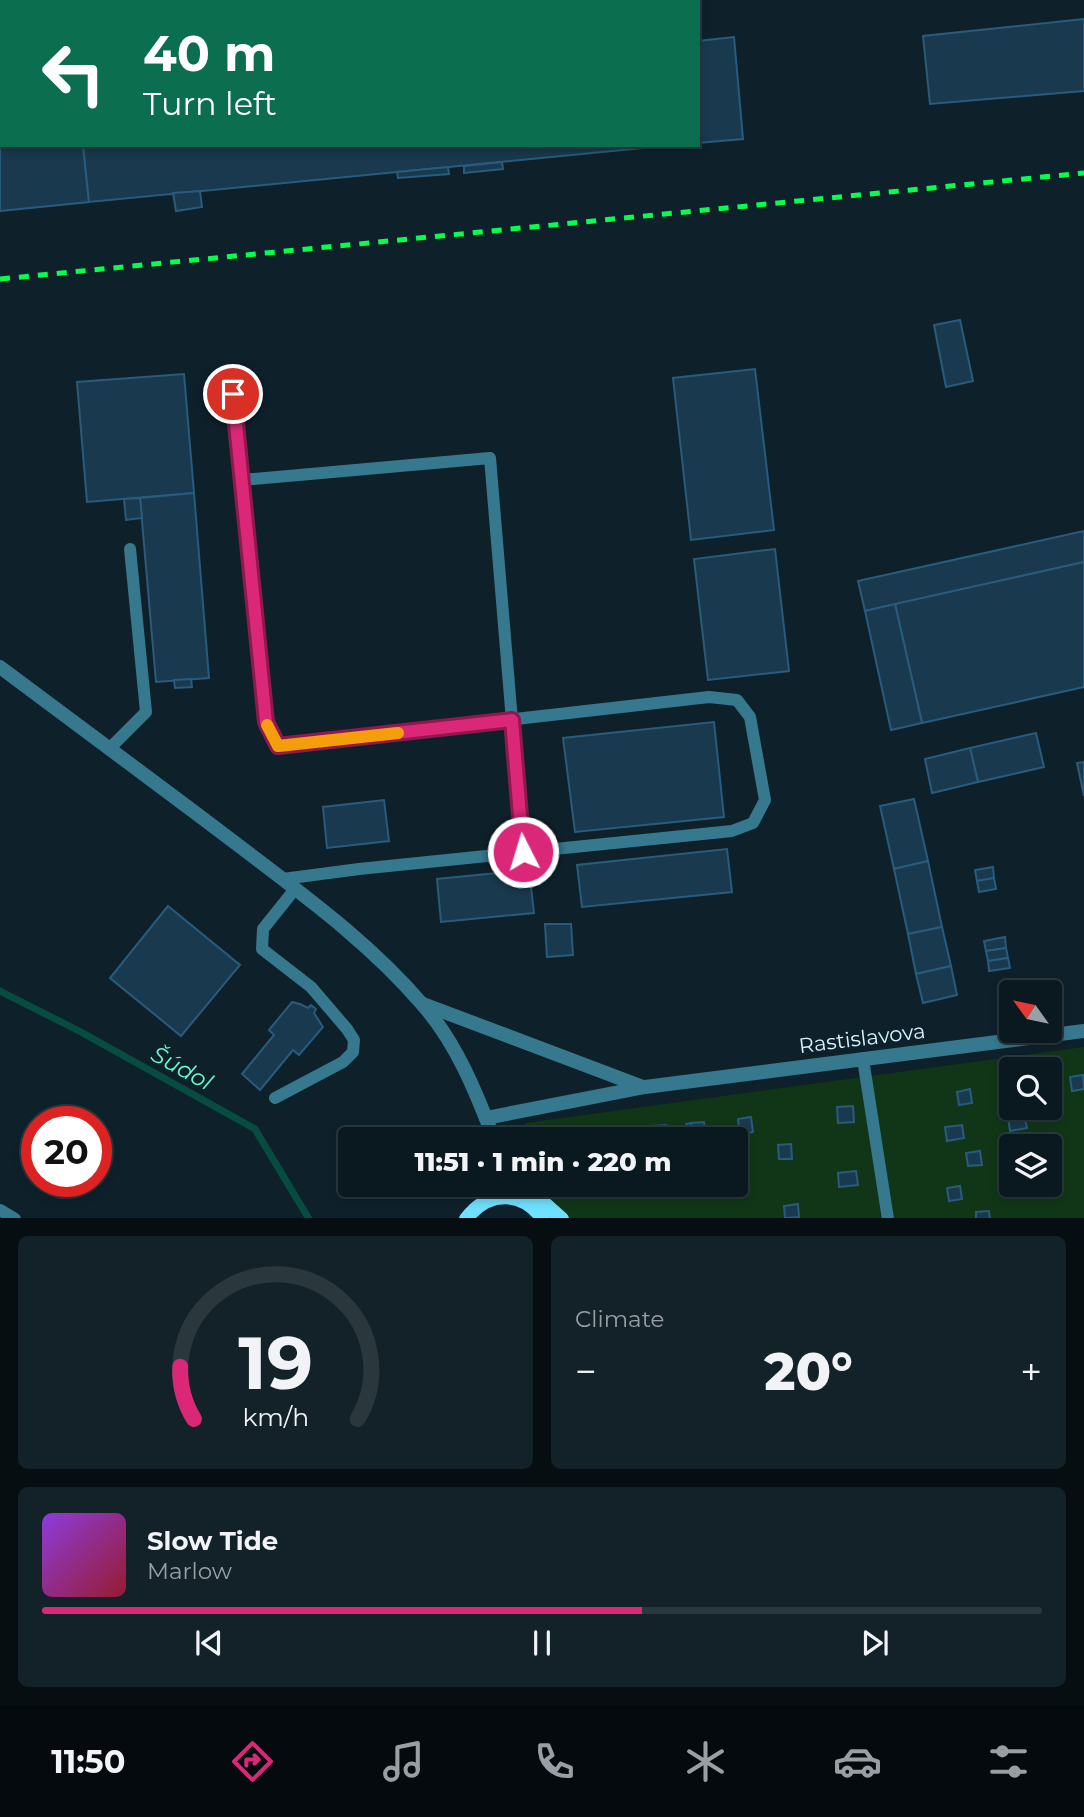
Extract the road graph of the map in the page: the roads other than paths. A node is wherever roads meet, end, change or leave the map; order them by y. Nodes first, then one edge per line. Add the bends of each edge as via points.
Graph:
1 (233, 394) dead end
2 (242, 480) junction
3 (130, 549) dead end
4 (0, 667) edge
5 (512, 720) junction
6 (110, 748) junction
7 (523, 852) junction
8 (283, 879) junction
9 (295, 889) junction
10 (423, 1004) junction
11 (1084, 1031) edge
12 (863, 1059) junction
13 (645, 1087) junction
14 (275, 1098) dead end
15 (486, 1118) junction
16 (489, 1127) edge
17 (495, 1197) edge
18 (515, 1197) edge
19 (537, 1197) edge
20 (467, 1218) edge
21 (542, 1218) edge
22 (561, 1218) edge
23 (888, 1218) edge

1 - 2 lane
2 - 5 lane via 266,722 278,746
2 - 5 lane via 490,457
3 - 6 lane via 146,712
4 - 6 street
5 - 7 lane
5 - 7 lane via 709,697 737,700 750,717 765,800 752,822 732,831
6 - 8 street
7 - 8 lane
8 - 9 street
9 - 10 street via 383,963
9 - 14 lane via 263,929 262,949 311,987 347,1028 354,1040 353,1052 343,1062
10 - 13 street, Rastislavova
10 - 15 street via 447,1038
11 - 12 street, Rastislavova
12 - 13 street, Rastislavova
12 - 23 lane
13 - 15 street, Rastislavova
15 - 16 street
17 - 20 main road
18 - 21 main road
19 - 22 main road

